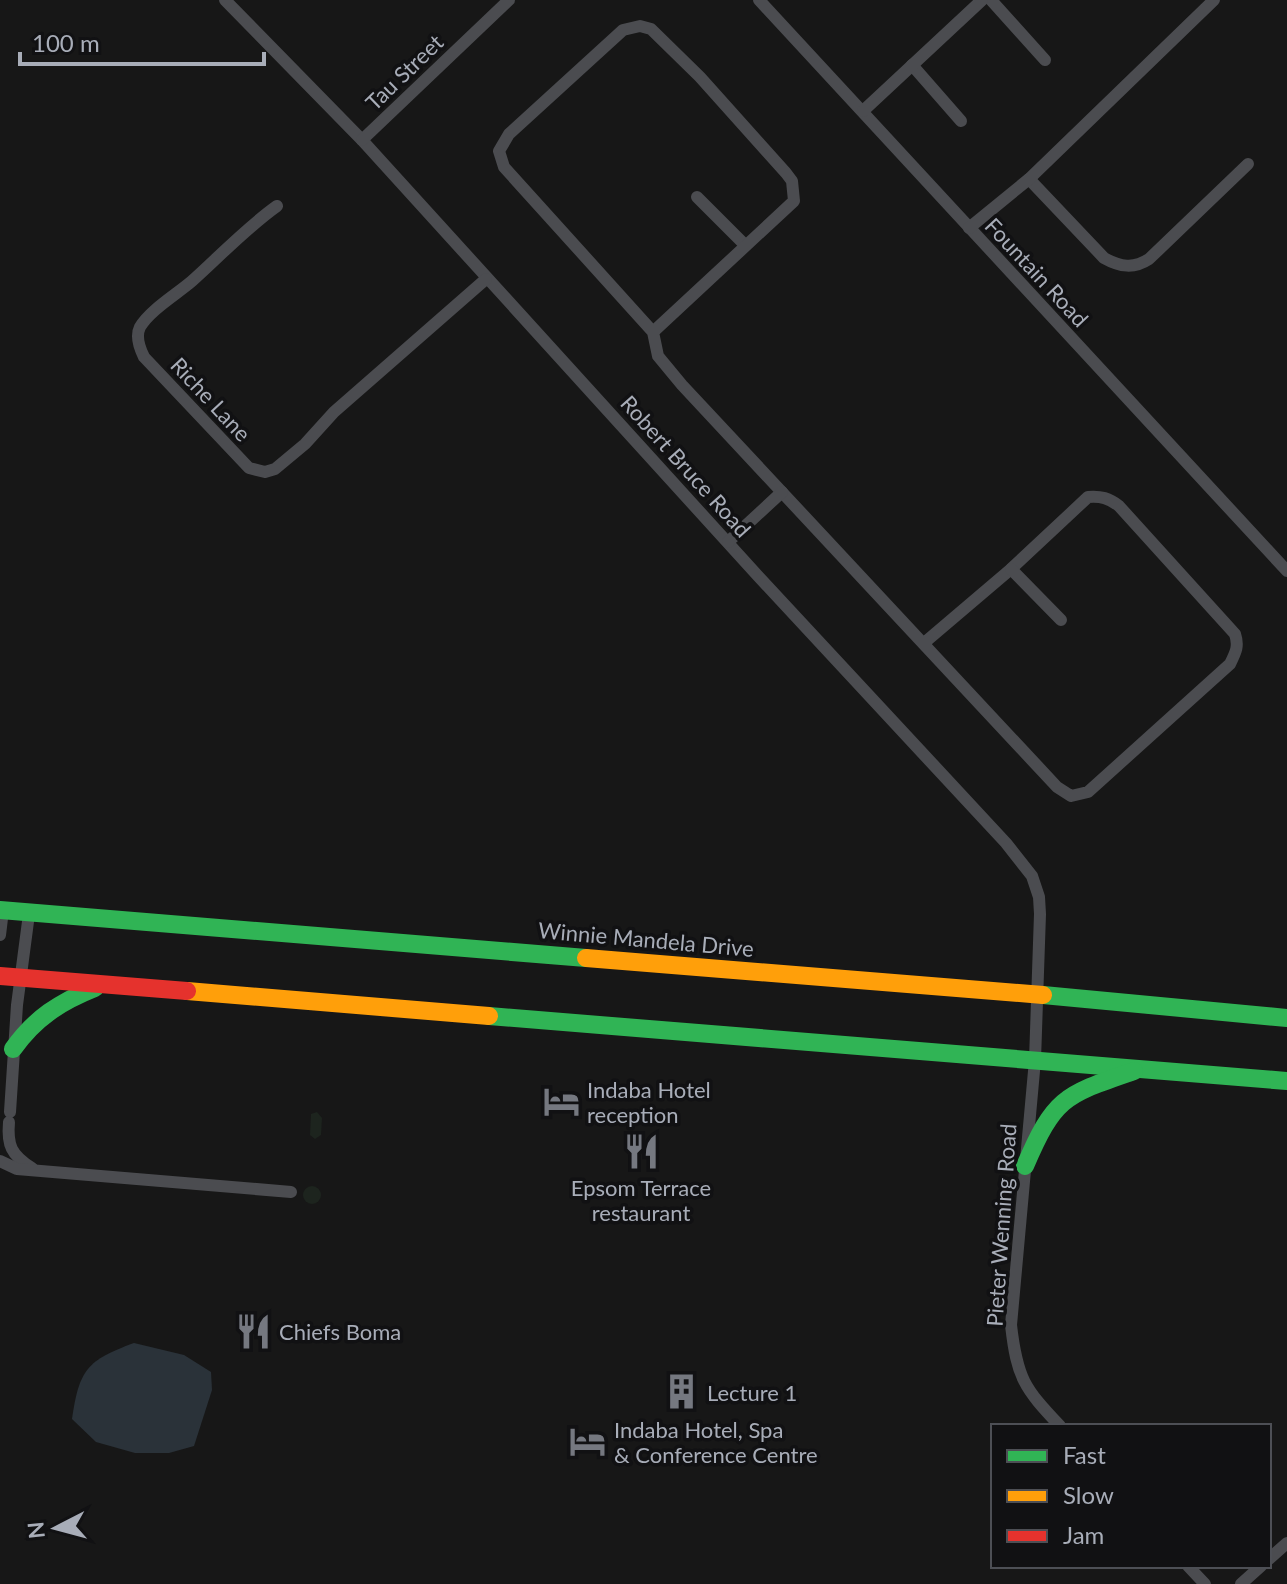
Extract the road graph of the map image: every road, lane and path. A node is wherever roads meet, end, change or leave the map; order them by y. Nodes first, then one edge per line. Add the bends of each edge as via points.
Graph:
1 (225, 0) edge
2 (509, 0) edge
3 (759, 0) edge
4 (982, 0) edge
5 (991, 0) edge
6 (1214, 0) edge
7 (1045, 60) dead end
8 (912, 65) junction
9 (863, 111) junction
10 (961, 121) dead end
11 (362, 140) junction
12 (1248, 164) dead end
13 (1029, 179) junction
14 (697, 197) dead end
15 (277, 206) dead end
16 (969, 228) junction
17 (745, 245) junction
18 (486, 279) junction
19 (653, 332) junction
20 (782, 492) junction
21 (728, 542) junction
22 (1011, 569) junction
23 (1287, 571) edge
24 (1061, 620) dead end
25 (924, 643) junction
26 (1, 910) edge
27 (29, 914) junction
28 (0, 935) edge
29 (0, 976) edge
30 (20, 979) junction
31 (101, 986) junction
32 (1039, 995) junction
33 (1287, 1018) edge
34 (13, 1049) junction
35 (1035, 1060) junction
36 (1140, 1069) junction
37 (1287, 1081) edge
38 (0, 1161) edge
39 (1025, 1166) junction
40 (33, 1168) junction
41 (291, 1192) dead end
42 (1058, 1424) edge
43 (1287, 1543) edge
44 (1271, 1557) edge
45 (1190, 1568) edge
46 (1259, 1568) edge
47 (1205, 1584) edge
48 (1241, 1584) edge

1 - 11 street, Robert Bruce Road
2 - 11 street, Tau Street
3 - 9 street, Fountain Road
4 - 8 street
5 - 7 street
6 - 13 street
8 - 9 street
8 - 10 street
9 - 16 street, Fountain Road
11 - 18 street, Robert Bruce Road
12 - 13 street via 1149,259 1132,266 1104,258
13 - 16 street
14 - 17 street
15 - 18 street, Riche Lane via 167,300 140,328 138,339 144,357 257,471 275,469 305,444 334,412
16 - 23 street, Fountain Road
17 - 19 street
17 - 19 street via 794,201 792,181 651,29 623,30 509,134 499,151 511,176
18 - 21 street, Robert Bruce Road
19 - 20 street via 658,356
20 - 21 street
20 - 25 street
21 - 32 street, Robert Bruce Road via 1032,876 1039,897
22 - 24 street
22 - 25 street
22 - 25 street via 1088,497 1112,500 1235,634 1237,650 1230,664 1088,792 1071,796
26 - 27 main road, Winnie Mandela Drive
26 - 28 street
27 - 30 street
27 - 32 main road, Winnie Mandela Drive
29 - 30 main road
30 - 31 main road
30 - 34 street
31 - 34 main road via 39,1016
31 - 35 main road
32 - 33 main road, Winnie Mandela Drive
32 - 35 street, Robert Bruce Road
34 - 40 street via 8,1143 18,1159
35 - 36 main road
35 - 39 street, Pieter Wenning Road
36 - 37 main road
36 - 39 main road via 1073,1093 1042,1127
38 - 40 street via 17,1169
39 - 42 street, Pieter Wenning Road via 1011,1325 1014,1353 1027,1389
40 - 41 street
43 - 44 street
45 - 47 street
46 - 48 street

